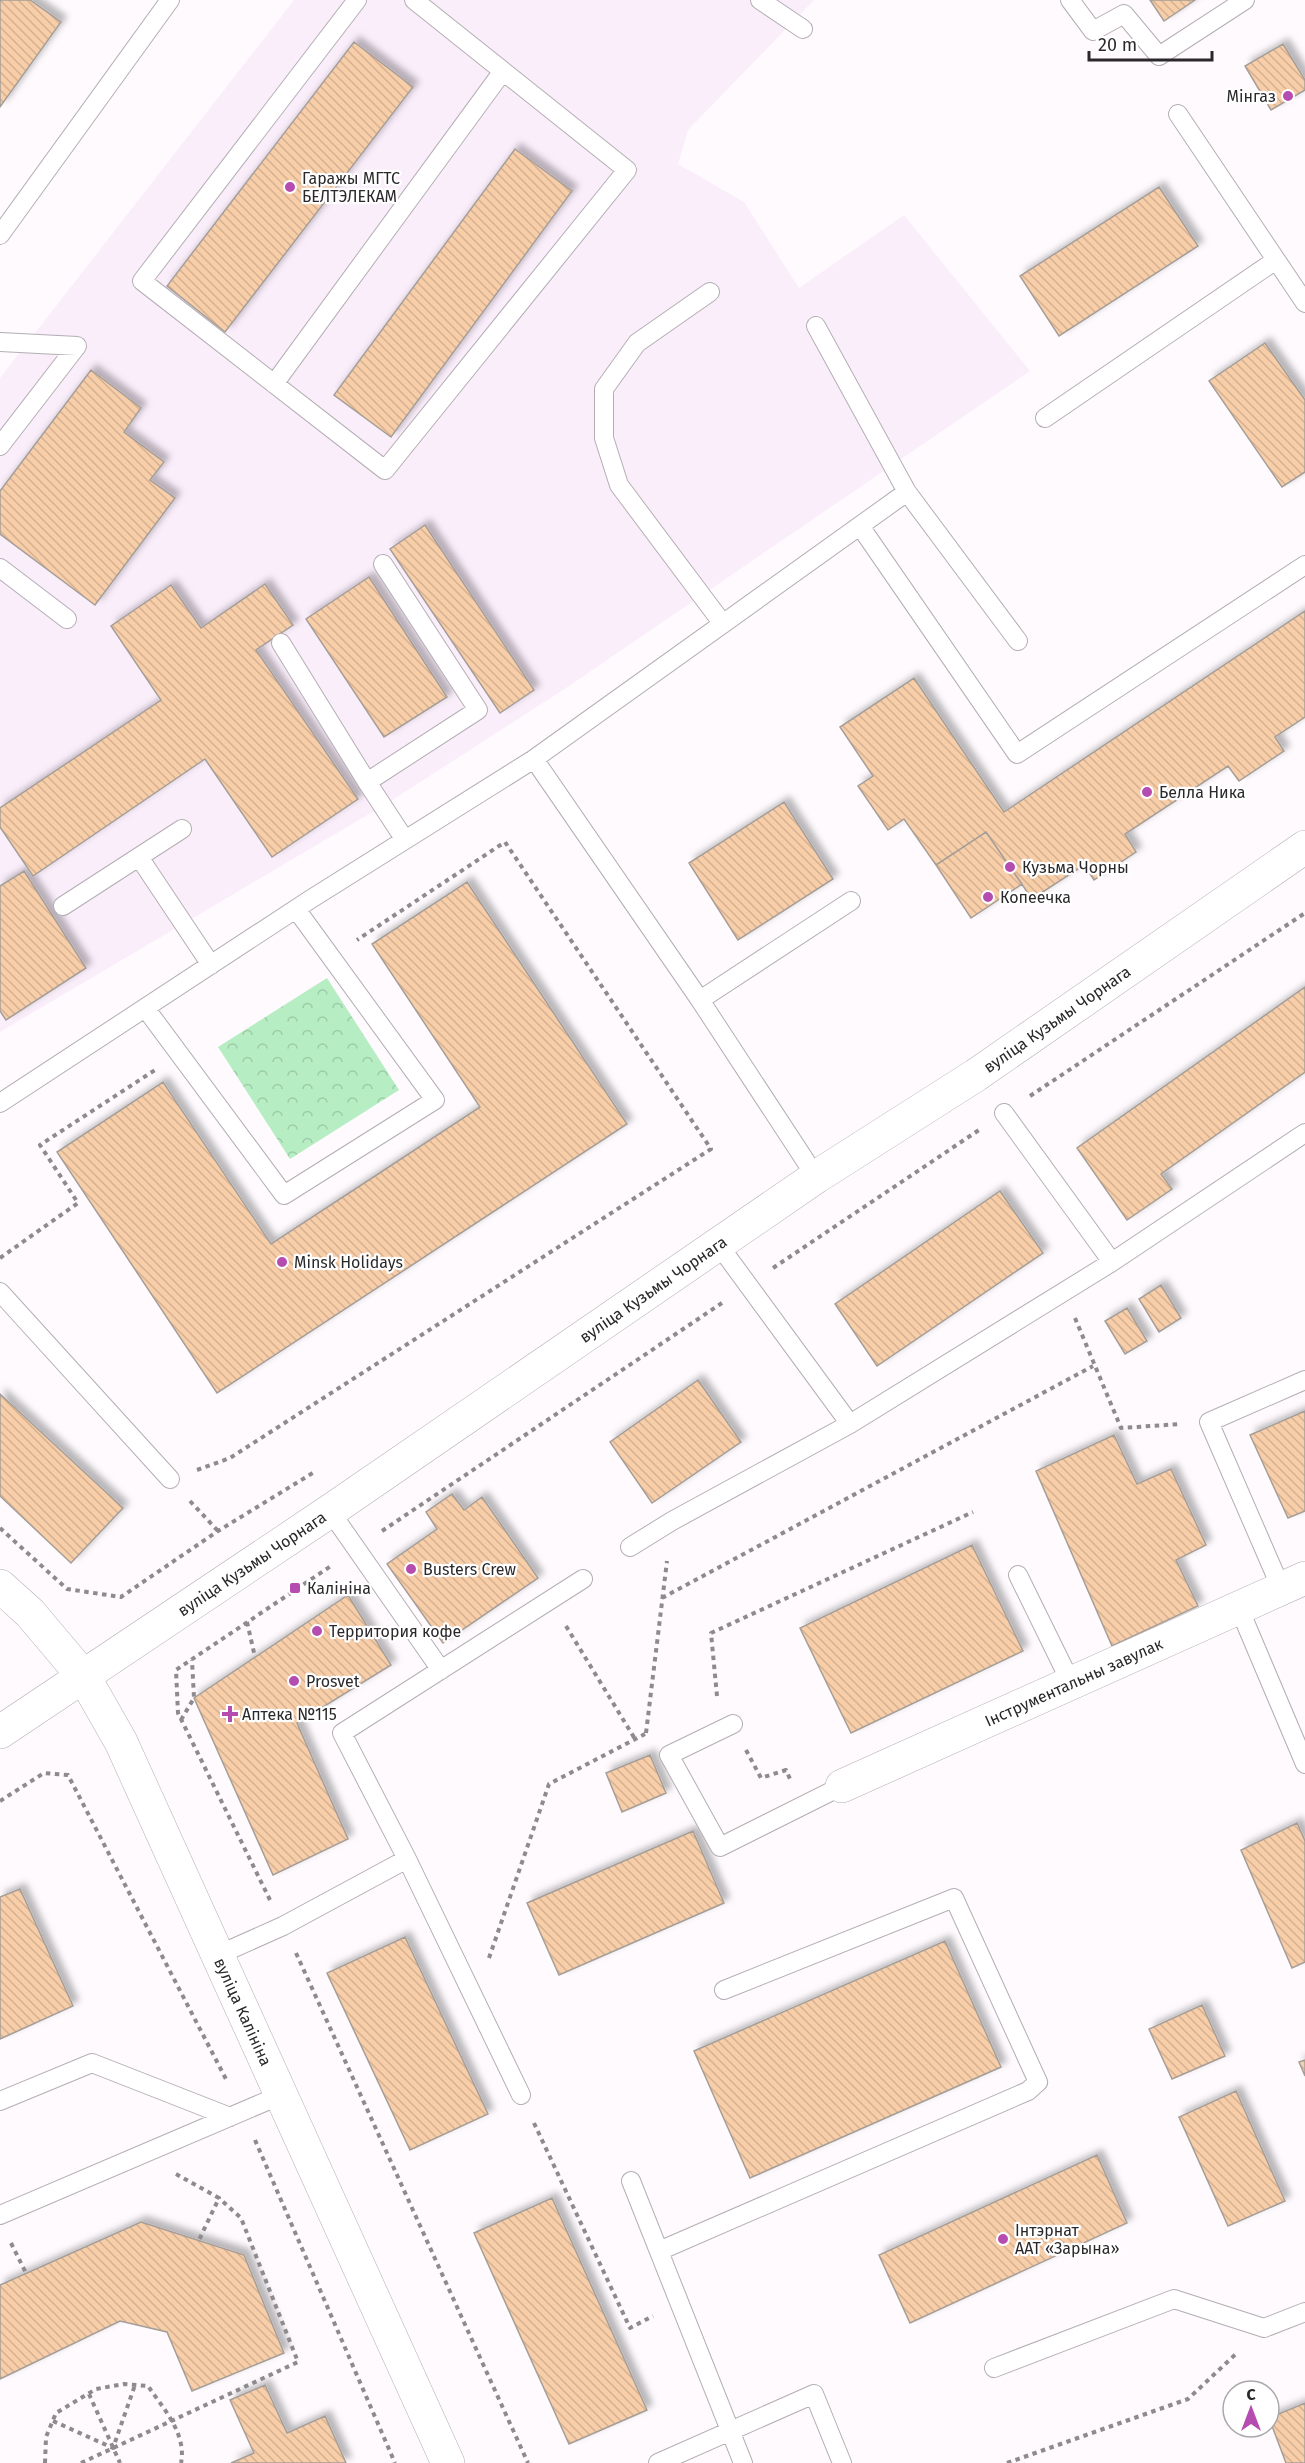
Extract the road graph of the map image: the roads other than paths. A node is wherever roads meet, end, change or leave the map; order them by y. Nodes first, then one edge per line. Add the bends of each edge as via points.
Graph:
1 (170, 0) edge
2 (357, 0) edge
3 (414, 0) edge
4 (760, 0) edge
5 (1070, 0) edge
6 (1245, 0) edge
7 (1119, 7) edge
8 (803, 29) dead end
9 (503, 71) junction
10 (1178, 114) dead end
11 (0, 235) edge
12 (1276, 260) junction
13 (710, 292) dead end
14 (1305, 303) edge
15 (816, 326) dead end
16 (0, 342) edge
17 (274, 384) junction
18 (1045, 418) dead end
19 (0, 446) edge
20 (907, 492) junction
21 (860, 526) junction
22 (383, 564) dead end
23 (1305, 566) edge
24 (0, 568) edge
25 (67, 619) dead end
26 (723, 624) junction
27 (1018, 641) dead end
28 (281, 643) dead end
29 (534, 759) junction
30 (367, 782) junction
31 (182, 829) dead end
32 (405, 840) junction
33 (1305, 847) edge
34 (139, 857) junction
35 (850, 901) dead end
36 (63, 906) dead end
37 (296, 909) junction
38 (211, 966) junction
39 (700, 1000) junction
40 (146, 1009) junction
41 (0, 1103) edge
42 (1004, 1113) dead end
43 (1305, 1133) edge
44 (816, 1177) junction
45 (718, 1244) junction
46 (1112, 1262) junction
47 (0, 1292) edge
48 (1305, 1380) edge
49 (850, 1424) junction
50 (170, 1479) dead end
51 (330, 1511) junction
52 (630, 1547) dead end
53 (1018, 1575) dead end
54 (583, 1579) dead end
55 (1293, 1583) edge
56 (0, 1586) edge
57 (1239, 1608) junction
58 (441, 1670) junction
59 (84, 1677) junction
60 (1071, 1683) junction
61 (733, 1724) road end
62 (0, 1732) edge
63 (1305, 1764) edge
64 (842, 1786) joint
65 (408, 1859) junction
66 (218, 1955) junction
67 (724, 1990) dead end
68 (281, 2095) junction
69 (521, 2095) road end
70 (0, 2101) edge
71 (230, 2117) junction
72 (631, 2181) dead end
73 (0, 2215) edge
74 (659, 2251) junction
75 (1305, 2312) edge
76 (994, 2368) dead end
77 (730, 2431) junction
78 (448, 2463) edge
79 (658, 2463) edge
80 (743, 2463) edge
81 (842, 2463) edge

1 - 11 lane
2 - 17 lane via 142,281
3 - 9 lane
4 - 8 lane
5 - 7 lane via 1093,31
6 - 7 lane via 1160,56
9 - 17 lane
9 - 17 lane via 627,170 385,470
10 - 12 lane
12 - 14 lane
12 - 18 lane
13 - 26 lane via 637,343 604,389 604,438 619,485
15 - 20 lane
16 - 19 lane via 77,346
20 - 21 lane
20 - 27 lane
21 - 23 lane via 1017,754
21 - 26 lane
22 - 30 lane via 478,710
24 - 25 lane
26 - 29 lane
28 - 30 lane
29 - 32 lane
29 - 39 lane
30 - 32 lane
31 - 34 lane
32 - 37 lane
33 - 44 main road, вуліца Кузьмы Чорнага via 976,1075
34 - 36 lane
34 - 38 lane
35 - 39 lane
37 - 38 lane
37 - 40 lane via 435,1100 284,1195
38 - 40 lane
39 - 44 lane
40 - 41 lane
42 - 46 lane
43 - 46 lane
44 - 45 main road, вуліца Кузьмы Чорнага
45 - 49 lane
45 - 51 main road, вуліца Кузьмы Чорнага
46 - 49 lane
47 - 50 lane
48 - 55 lane via 1209,1422
49 - 52 lane
51 - 58 lane
51 - 59 main road, вуліца Кузьмы Чорнага
53 - 60 lane
54 - 58 lane
55 - 57 main road, Інструментальны завулак
56 - 59 main road, вуліца Калініна via 30,1613
57 - 60 main road, Інструментальны завулак
57 - 63 lane
58 - 65 lane via 342,1733
59 - 62 main road, вуліца Кузьмы Чорнага
59 - 66 main road, вуліца Калініна via 121,1742
60 - 64 main road, Інструментальны завулак
61 - 64 lane via 669,1755 720,1847
65 - 66 lane via 283,1926
65 - 69 lane
66 - 68 main road, вуліца Калініна
67 - 74 lane via 954,1898 1038,2082 1028,2091
68 - 71 lane
68 - 78 main road, вуліца Калініна
70 - 71 lane via 92,2063
71 - 73 lane
72 - 74 lane
74 - 77 lane
75 - 76 lane via 1264,2328 1174,2299
77 - 79 lane
77 - 80 lane
77 - 81 lane via 814,2394

